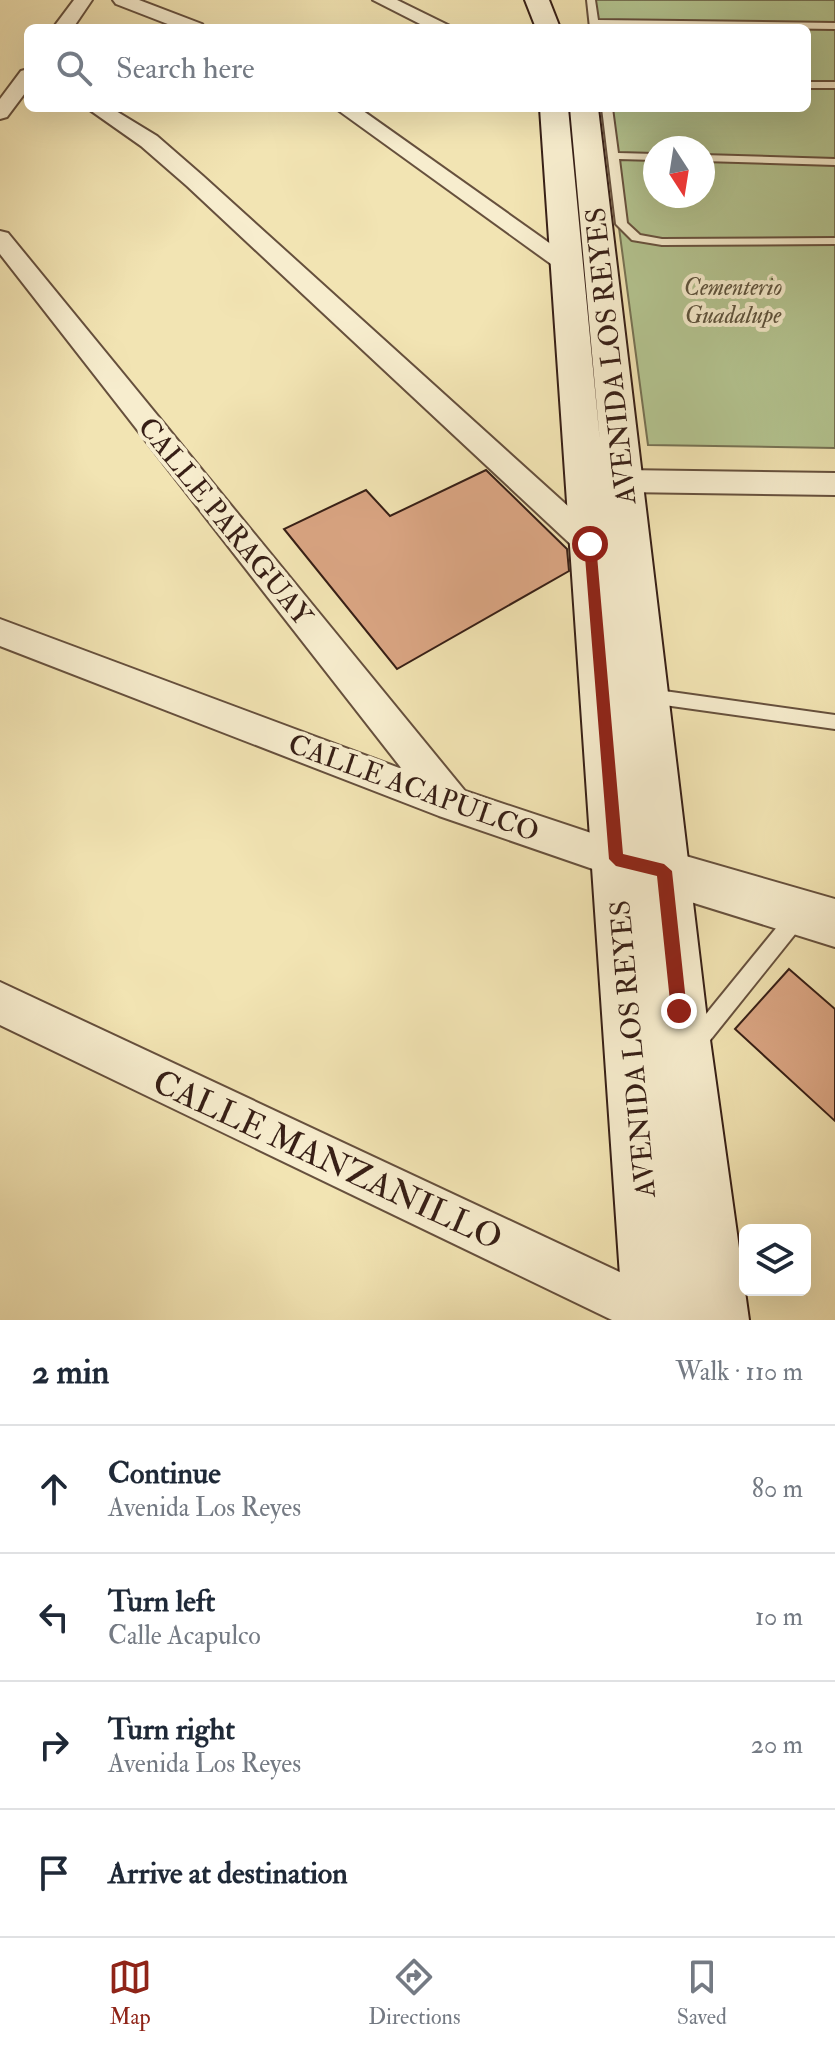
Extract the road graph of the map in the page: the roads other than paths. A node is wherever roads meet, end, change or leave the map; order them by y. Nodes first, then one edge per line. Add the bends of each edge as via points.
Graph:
1 (83, 0) edge
2 (122, 0) edge
3 (382, 0) edge
4 (537, 0) edge
5 (591, 0) edge
6 (582, 22) edge
7 (66, 24) edge
8 (185, 24) edge
9 (435, 24) edge
10 (546, 24) edge
11 (708, 24) edge
12 (811, 26) edge
13 (835, 26) edge
14 (23, 72) edge
15 (811, 85) edge
16 (835, 85) edge
17 (103, 112) edge
18 (351, 112) edge
19 (554, 112) edge
20 (584, 112) edge
21 (608, 112) edge
22 (0, 113) edge
23 (614, 156) junction
24 (643, 157) edge
25 (715, 158) edge
26 (835, 162) edge
27 (0, 238) edge
28 (835, 241) edge
29 (567, 264) junction
30 (623, 481) junction
31 (835, 484) edge
32 (590, 544) junction
33 (0, 632) edge
34 (644, 695) junction
35 (835, 722) edge
36 (452, 804) junction
37 (616, 859) junction
38 (664, 871) junction
39 (818, 918) edge
40 (0, 1003) edge
41 (685, 1056) junction
42 (655, 1318) edge
43 (717, 1320) edge

1 - 7 street
2 - 8 street
3 - 9 street
4 - 10 main road
5 - 6 lane
6 - 11 lane
12 - 13 lane
14 - 22 street
15 - 16 lane
17 - 32 street via 149,141 195,181
18 - 29 street
19 - 29 main road, AVENIDA LOS REYES
20 - 30 main road, AVENIDA LOS REYES
21 - 23 lane
23 - 24 lane
23 - 28 lane via 622,224 636,238
25 - 26 lane
27 - 36 street, CALLE PARAGUAY
29 - 32 main road, AVENIDA LOS REYES
30 - 31 street
30 - 34 main road, AVENIDA LOS REYES
32 - 37 main road, AVENIDA LOS REYES
33 - 36 street, CALLE ACAPULCO
34 - 35 lane
34 - 38 main road, AVENIDA LOS REYES
36 - 37 street, CALLE ACAPULCO
37 - 38 street, CALLE ACAPULCO
37 - 42 main road, AVENIDA LOS REYES
38 - 39 street, CALLE ACAPULCO
38 - 41 main road, AVENIDA LOS REYES
39 - 41 lane
40 - 42 street, CALLE MANZANILLO
41 - 43 main road, AVENIDA LOS REYES

